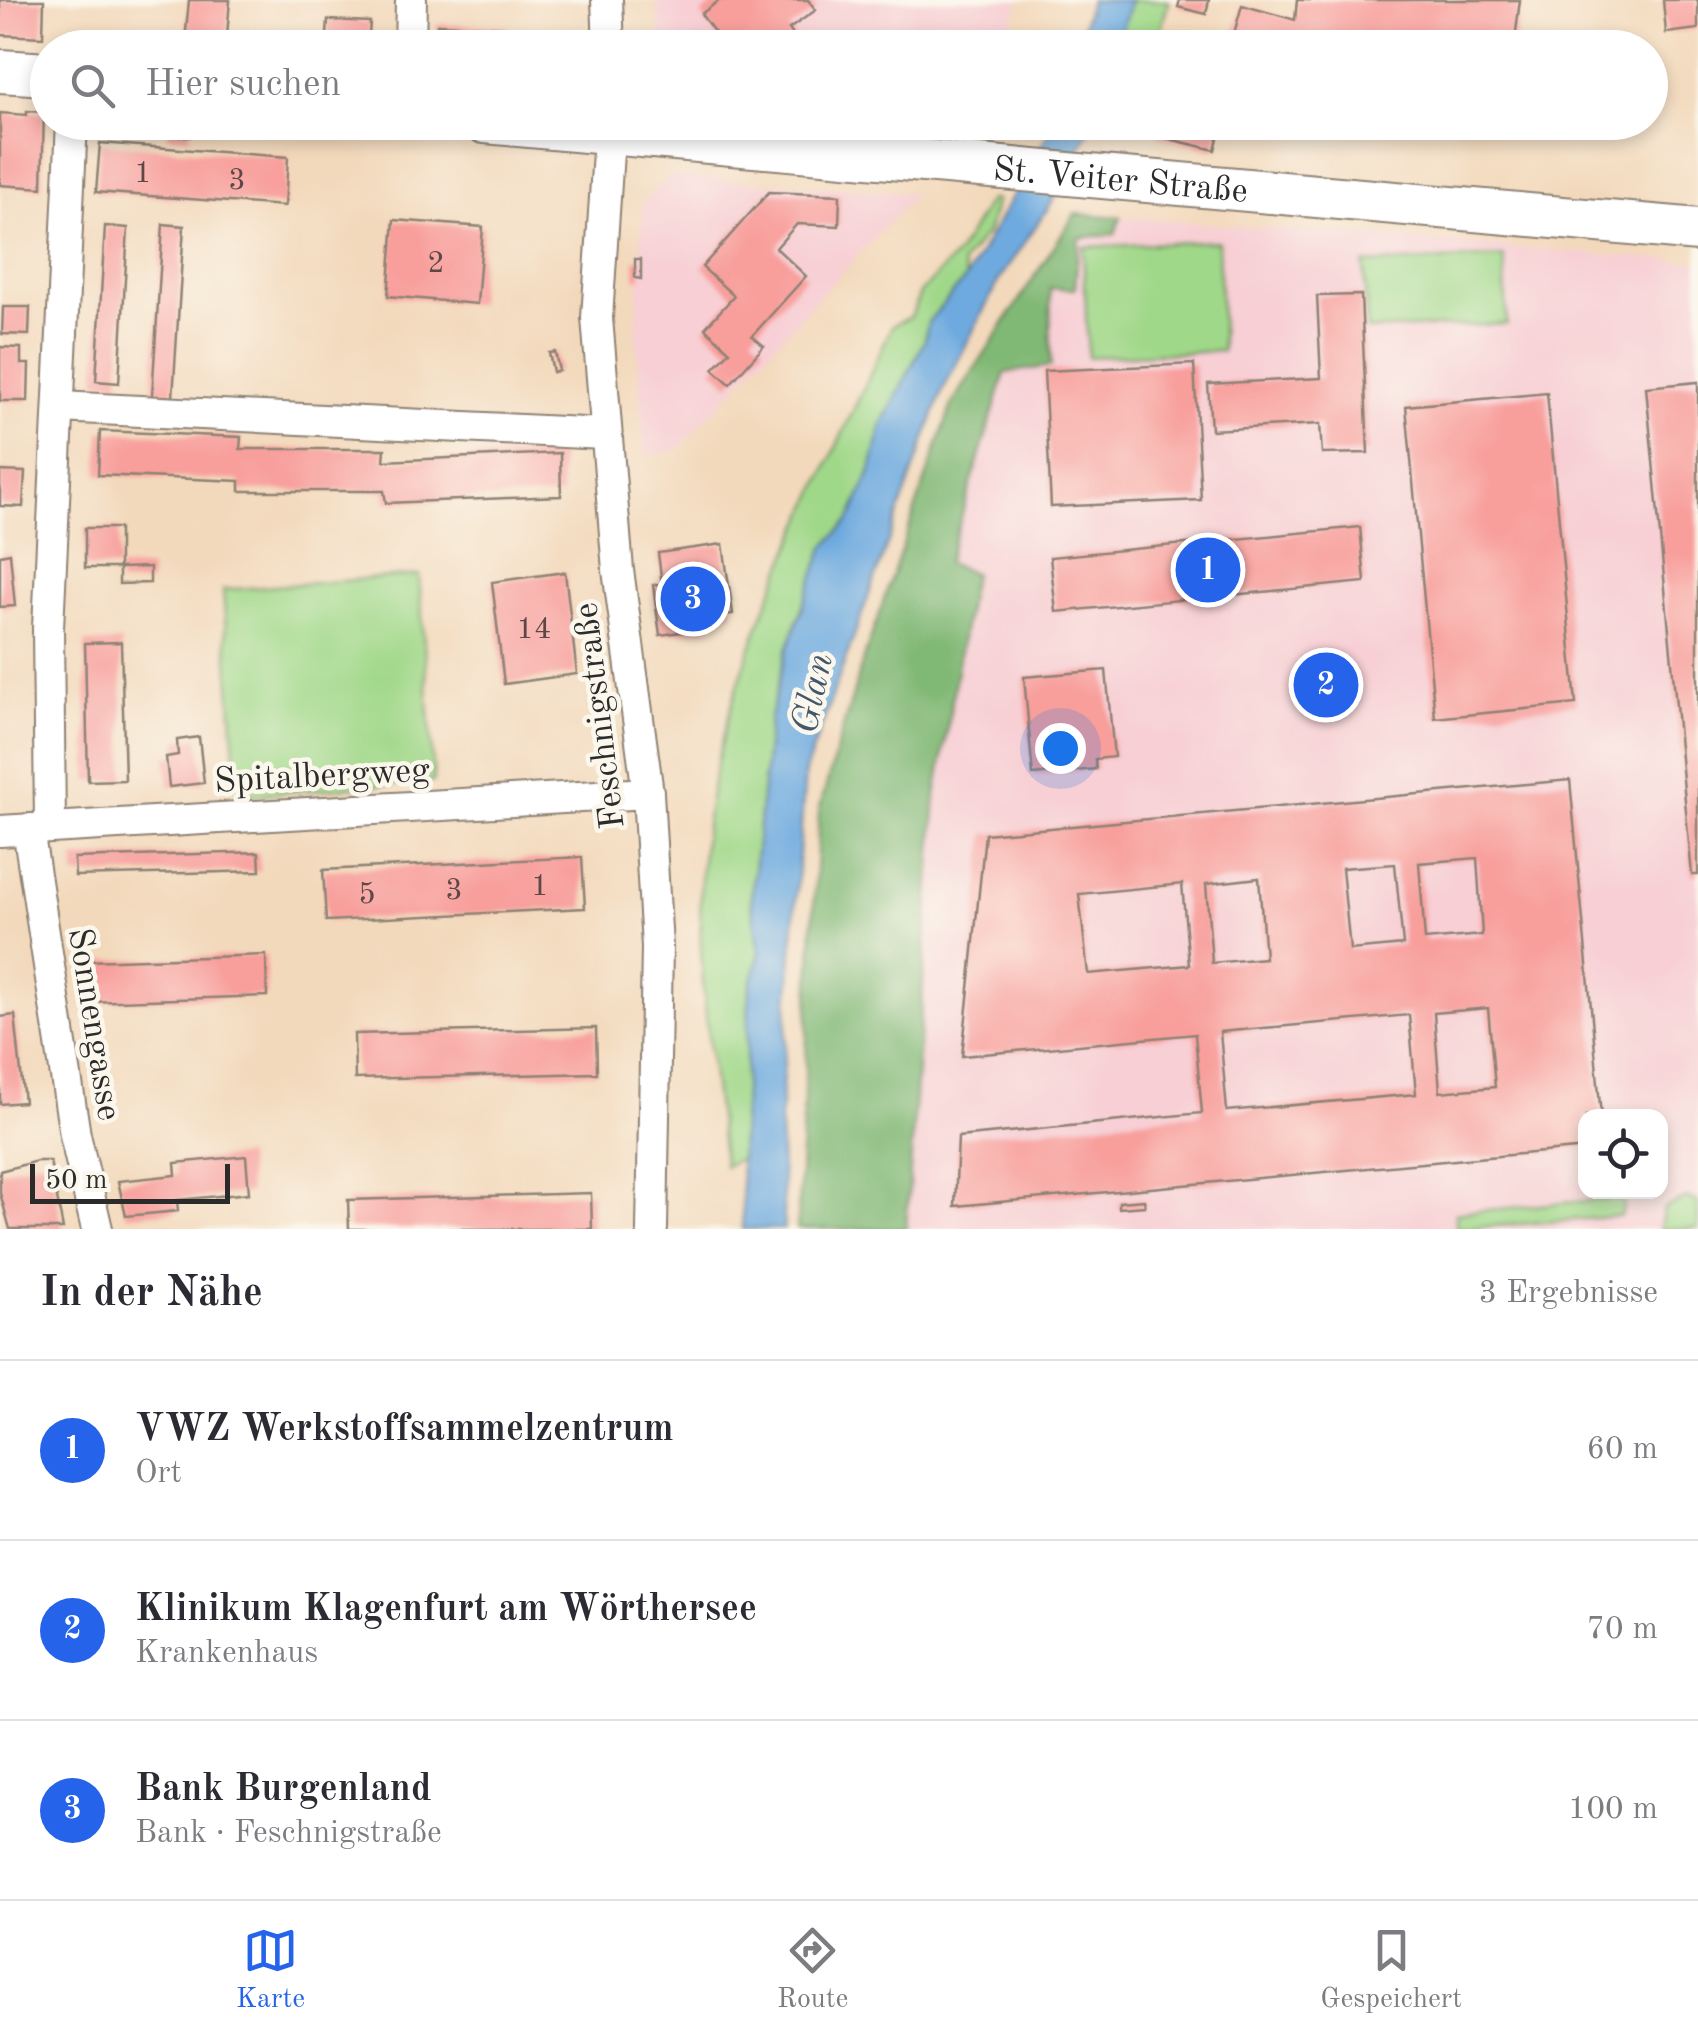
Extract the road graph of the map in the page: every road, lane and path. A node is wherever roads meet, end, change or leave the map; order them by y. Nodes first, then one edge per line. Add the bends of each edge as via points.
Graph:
1 (411, 0) edge
2 (607, 0) edge
3 (410, 30) edge
4 (608, 30) edge
5 (0, 71) edge
6 (30, 73) edge
7 (71, 140) edge
8 (609, 140) edge
9 (728, 140) edge
10 (1698, 230) edge
11 (59, 407) junction
12 (604, 434) junction
13 (648, 793) junction
14 (26, 829) edge
15 (98, 1229) edge
16 (652, 1229) edge

1 - 3 street
2 - 4 street
5 - 6 main road
7 - 11 street, Sonnengasse
8 - 12 street, Feschnigstraße via 596,318
9 - 10 main road, St. Veiter Straße
11 - 12 street
11 - 14 street, Sonnengasse via 48,628
12 - 13 street, Feschnigstraße
13 - 14 street, Spitalbergweg
13 - 16 street, Feschnigstraße via 657,947
14 - 15 street, Sonnengasse via 75,1135

